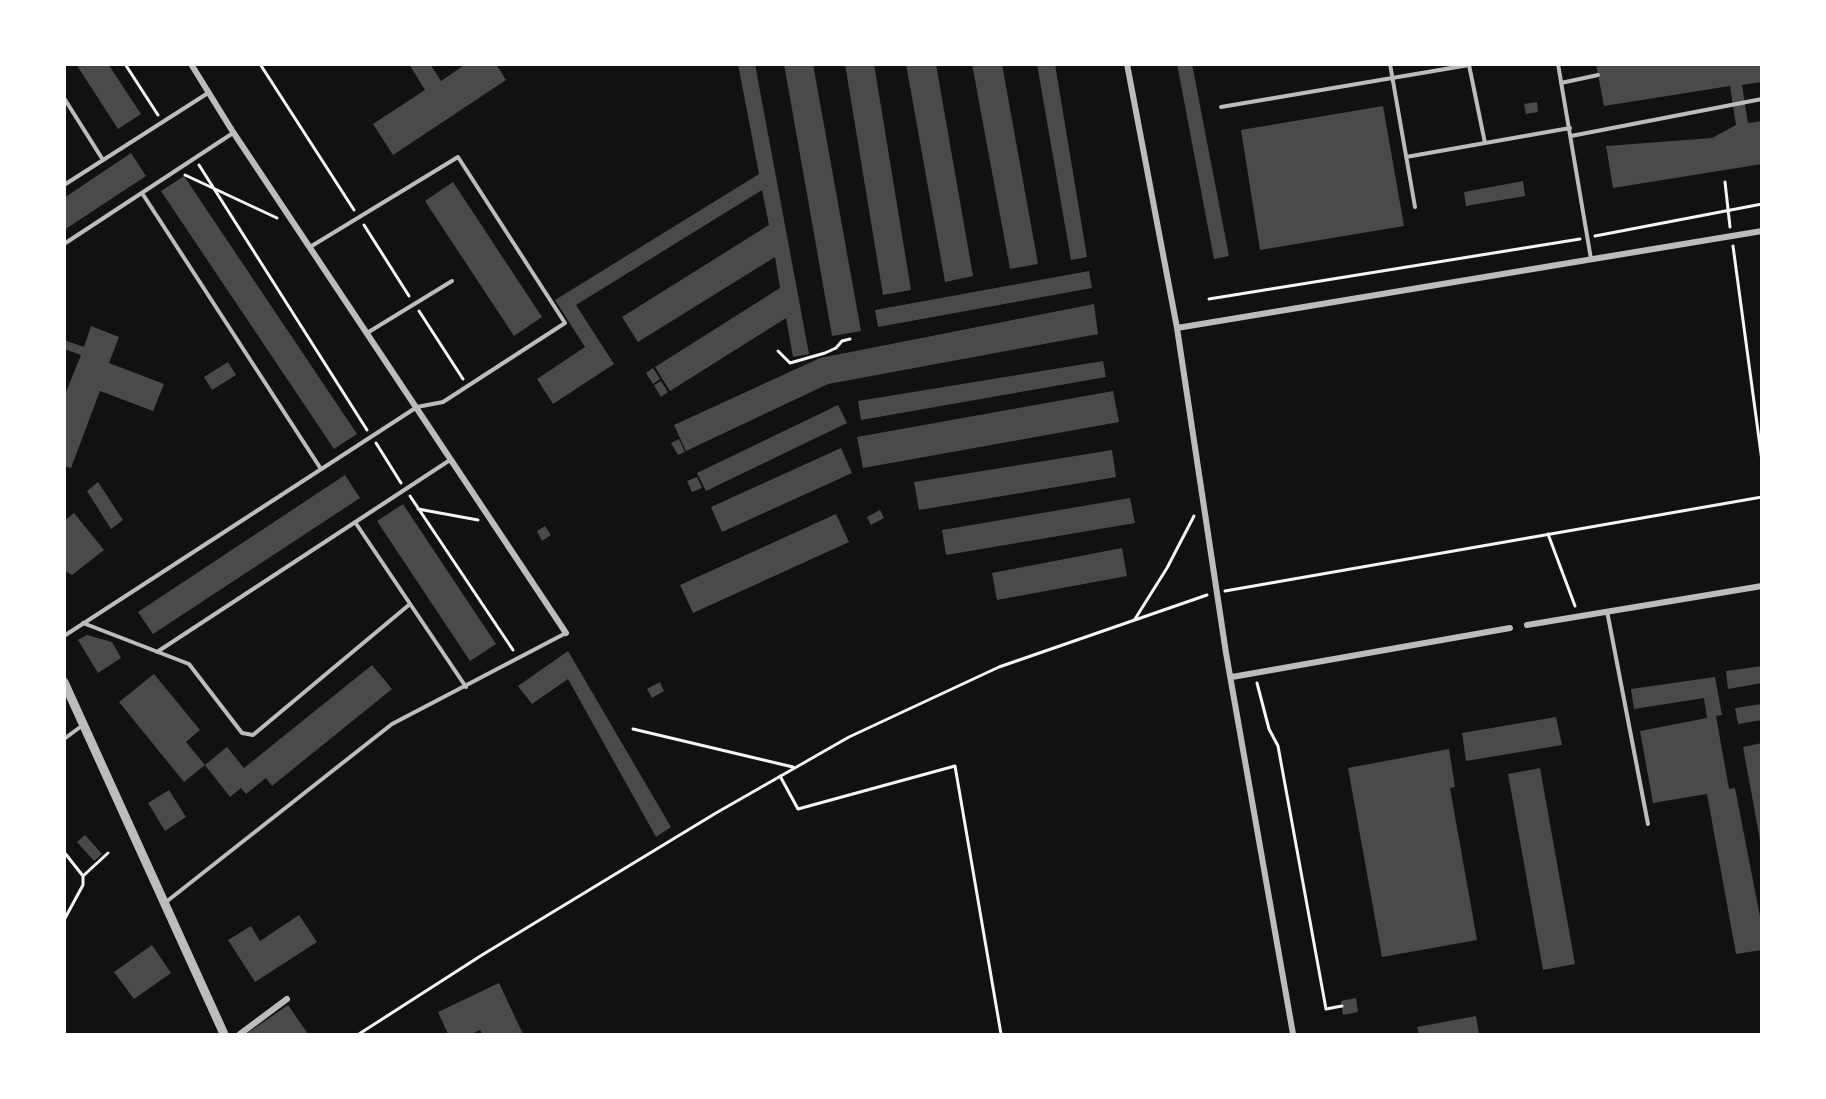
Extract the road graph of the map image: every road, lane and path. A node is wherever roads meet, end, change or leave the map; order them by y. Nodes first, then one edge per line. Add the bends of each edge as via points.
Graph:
1 (125, 64) edge
2 (191, 64) edge
3 (1127, 64) edge
4 (1390, 64) edge
5 (1558, 64) edge
6 (1598, 75) dead end
7 (1392, 79) junction
8 (1561, 83) junction
9 (208, 93) junction
10 (64, 98) edge
11 (1761, 99) edge
12 (1221, 107) dead end
13 (162, 122) junction
14 (1570, 128) junction
15 (233, 132) junction
16 (1571, 136) junction
17 (1485, 143) junction
18 (1406, 157) junction
19 (195, 158) junction
20 (103, 160) junction
21 (175, 171) junction
22 (1725, 182) dead end
23 (64, 185) edge
24 (214, 188) junction
25 (142, 193) junction
26 (1761, 204) edge
27 (1415, 207) dead end
28 (1727, 210) junction
29 (297, 227) junction
30 (1761, 231) edge
31 (1732, 235) junction
32 (1588, 237) junction
33 (64, 244) edge
34 (310, 247) junction
35 (1591, 259) junction
36 (452, 281) dead end
37 (1209, 299) dead end
38 (1176, 328) junction
39 (367, 333) junction
40 (850, 339) dead end
41 (778, 351) dead end
42 (417, 407) junction
43 (372, 437) junction
44 (450, 460) junction
45 (1761, 461) edge
46 (321, 469) junction
47 (405, 490) junction
48 (1761, 497) edge
49 (1203, 499) junction
50 (418, 509) junction
51 (356, 522) junction
52 (492, 523) junction
53 (1548, 534) junction
54 (1761, 586) edge
55 (1217, 592) junction
56 (410, 604) junction
57 (1607, 611) junction
58 (1579, 616) junction
59 (1134, 621) junction
60 (82, 623) junction
61 (1527, 625) dead end
62 (1510, 628) dead end
63 (566, 633) joint
64 (64, 636) edge
65 (157, 652) junction
66 (519, 658) junction
67 (1255, 673) junction
68 (1232, 677) junction
69 (64, 682) edge
70 (466, 687) junction
71 (84, 724) junction
72 (633, 729) dead end
73 (64, 739) edge
74 (795, 768) junction
75 (780, 776) junction
76 (1648, 824) dead end
77 (64, 852) edge
78 (108, 853) dead end
79 (83, 876) junction
80 (165, 903) junction
81 (64, 920) edge
82 (287, 999) dead end
83 (1342, 1006) dead end
84 (224, 1035) edge
85 (240, 1035) edge
86 (359, 1035) edge
87 (1001, 1035) edge
88 (1293, 1035) edge

1 - 13 path
2 - 9 street
3 - 38 street
4 - 7 lane
5 - 8 lane
6 - 8 lane
7 - 12 lane
7 - 17 lane via 1469,65
7 - 18 lane
8 - 14 lane
9 - 13 lane
9 - 15 street
10 - 20 lane
11 - 16 lane
13 - 20 lane
14 - 16 lane
14 - 17 lane
15 - 19 lane
15 - 29 street
16 - 32 lane
17 - 18 lane
18 - 27 lane
19 - 21 lane
19 - 24 path
20 - 23 lane
21 - 24 path
21 - 25 lane
22 - 28 path
24 - 29 path
24 - 43 path
25 - 33 lane
25 - 46 lane
26 - 28 path
28 - 31 path
28 - 32 path
29 - 34 street
30 - 31 street
31 - 35 street
31 - 45 path
32 - 35 lane
32 - 37 path
34 - 39 street
34 - 42 lane via 458,157 565,323 443,402
35 - 38 street
36 - 39 lane
38 - 49 street
39 - 42 street
40 - 41 path via 825,353 790,363
42 - 43 lane
42 - 44 street
43 - 46 lane
43 - 47 path
44 - 47 lane
44 - 52 street
46 - 60 lane
47 - 50 path
47 - 51 lane
48 - 53 path
49 - 55 street
49 - 59 path
50 - 52 path
50 - 66 path
51 - 56 lane
51 - 65 lane
52 - 63 street
53 - 55 path
53 - 58 path
54 - 57 street
55 - 59 path
55 - 68 street
56 - 65 lane via 253,735 242,734 189,664
56 - 70 lane
57 - 58 street
57 - 76 lane
58 - 61 street
59 - 74 path via 999,667 849,736
60 - 64 lane
60 - 65 lane
62 - 67 street
63 - 66 lane
66 - 70 lane
67 - 68 street
67 - 83 path via 1269,729 1278,746 1326,1009
68 - 88 street
69 - 71 street
70 - 80 lane via 392,724
71 - 73 lane
71 - 80 street
72 - 74 path
74 - 75 path
75 - 86 path via 480,957
75 - 87 path via 798,809 955,766
77 - 79 path
78 - 79 path
79 - 81 path via 83,885
80 - 84 street
82 - 85 street

